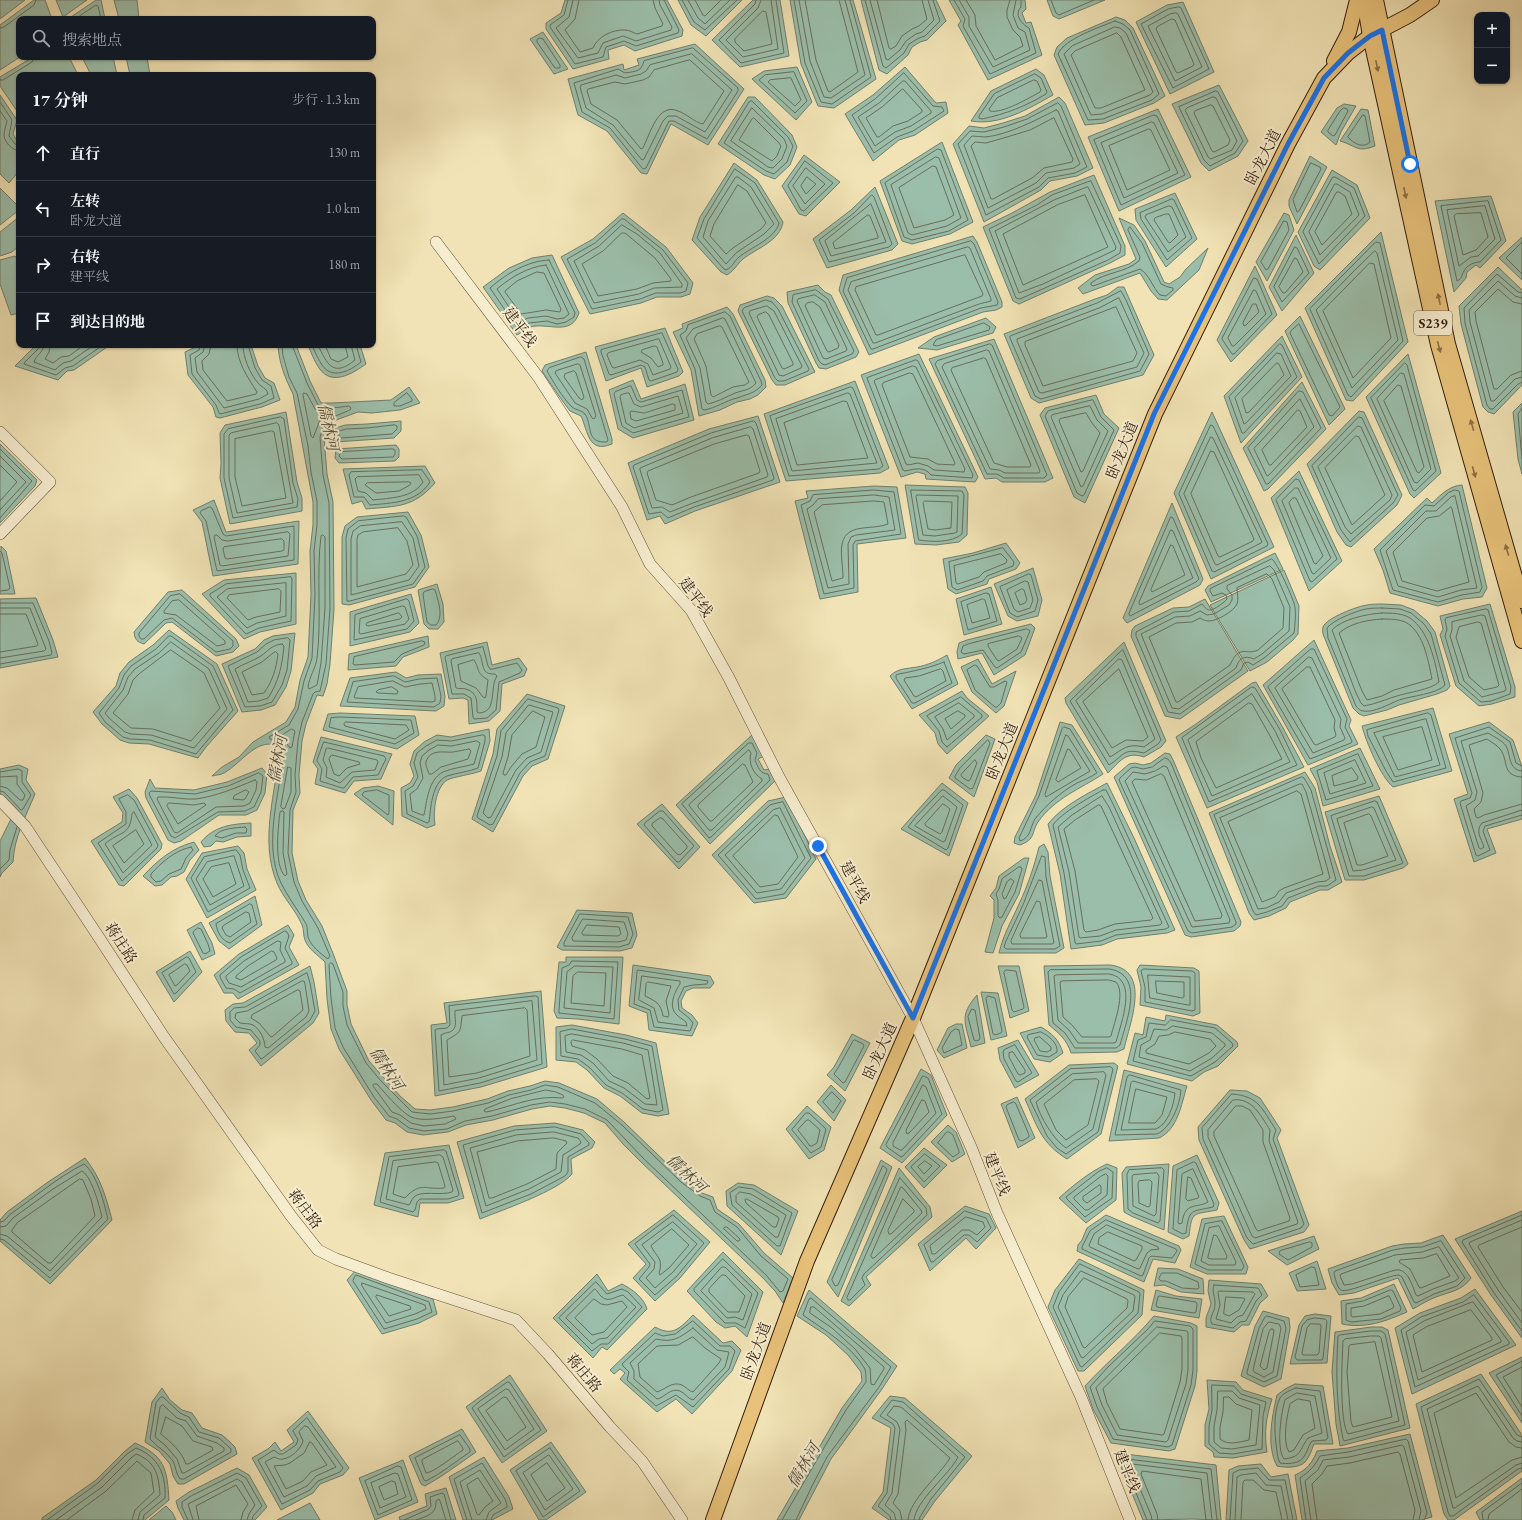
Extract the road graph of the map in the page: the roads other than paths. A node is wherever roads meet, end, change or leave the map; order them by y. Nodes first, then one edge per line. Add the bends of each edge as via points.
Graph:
1 (1357, 0) edge
2 (1364, 0) edge
3 (1376, 0) edge
4 (1432, 0) edge
5 (1376, 33) junction
6 (1324, 78) junction
7 (436, 242) dead end
8 (0, 432) edge
9 (0, 534) edge
10 (1522, 601) edge
11 (1522, 640) edge
12 (0, 800) edge
13 (913, 1018) junction
14 (682, 1520) edge
15 (713, 1520) edge
16 (1130, 1520) edge

1 - 6 main road via 1349,32
2 - 5 main road, S239
3 - 5 main road, S239
4 - 5 main road, 卧龙大道
5 - 6 main road, 卧龙大道 via 1348,53
10 -> 5 main road, S239 via 1448,344
5 -> 11 main road, S239 via 1438,344
6 - 13 main road, 卧龙大道 via 1288,144 1154,414
7 - 13 street, 建平线 via 539,378 622,507 650,564 691,610 779,777
8 - 9 street via 50,482
12 - 14 street, 蒋庄路 via 25,826 164,1037 318,1250 388,1278 516,1320 642,1461
13 - 15 main road, 卧龙大道 via 804,1269
13 - 16 street, 建平线 via 971,1147 997,1213 1081,1397

